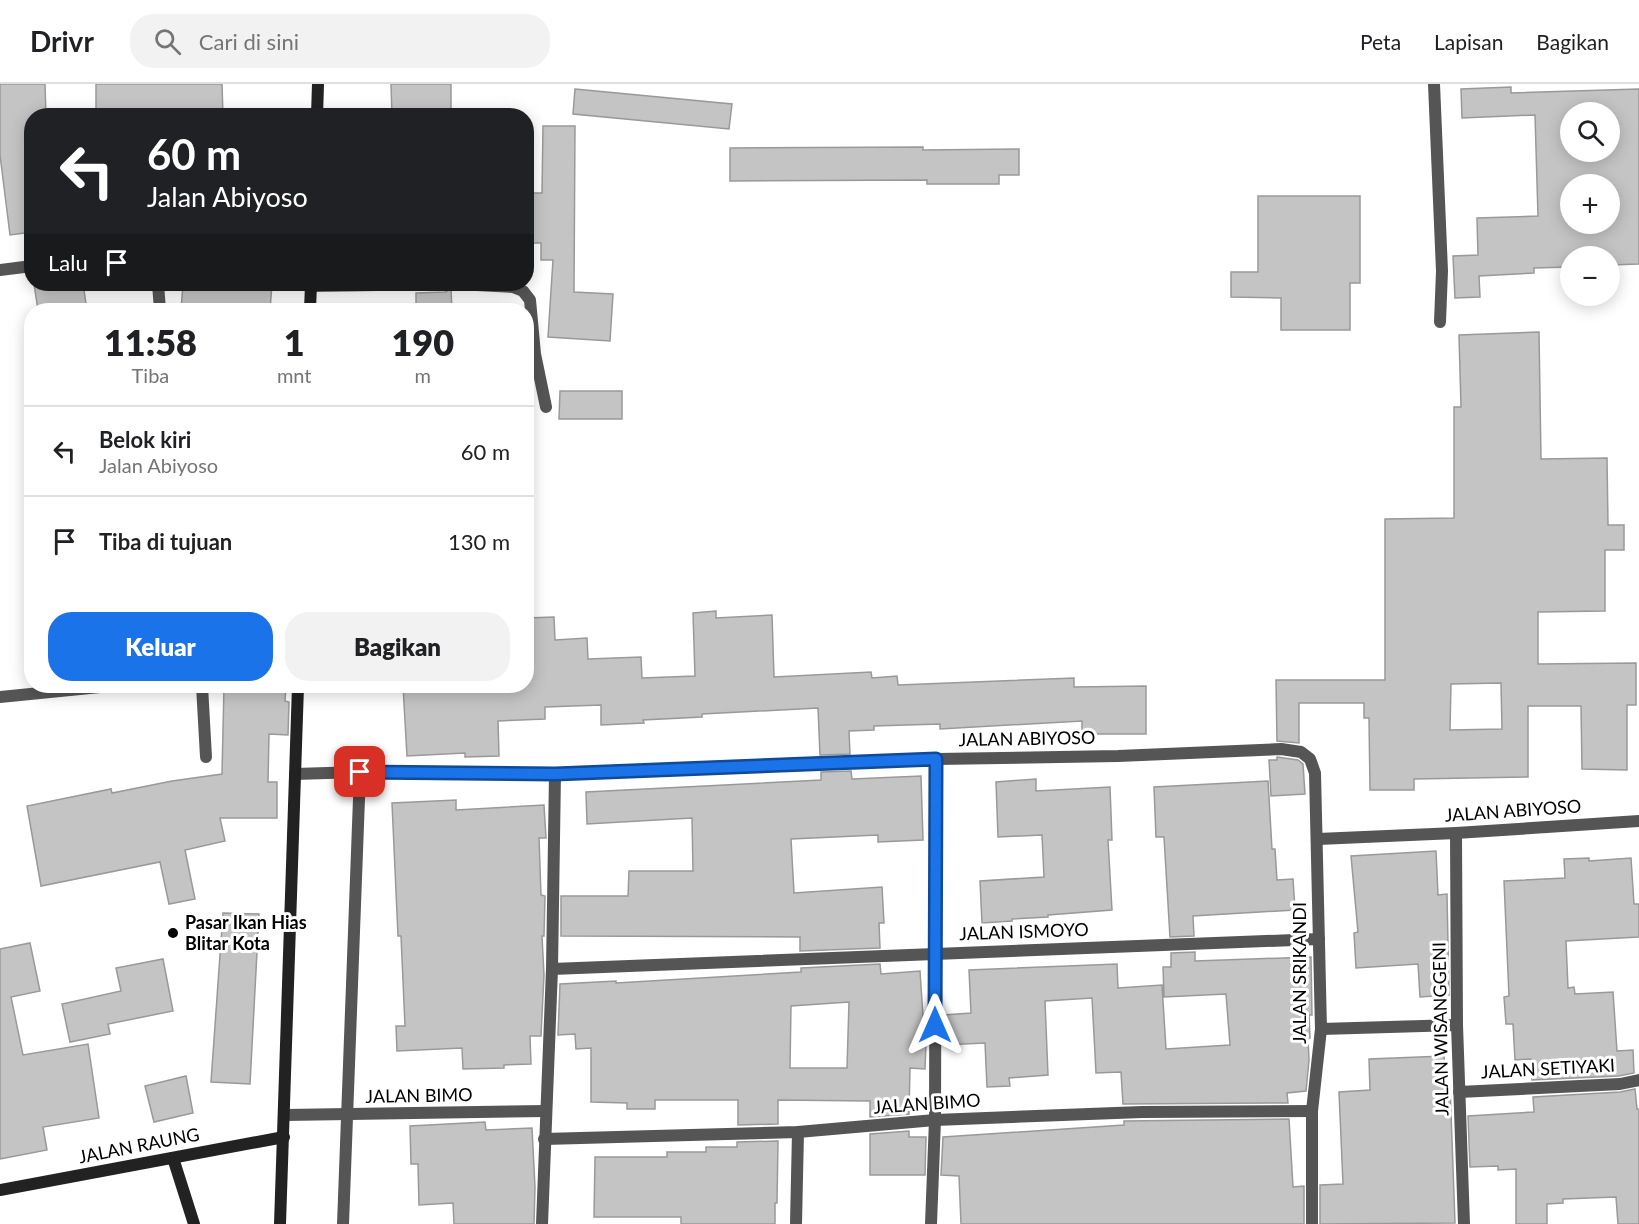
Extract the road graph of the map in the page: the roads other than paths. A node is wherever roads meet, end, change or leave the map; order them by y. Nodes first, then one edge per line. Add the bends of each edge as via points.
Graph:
1 (318, 84) edge
2 (1434, 84) edge
3 (317, 108) edge
4 (24, 267) edge
5 (0, 270) edge
6 (1440, 322) dead end
7 (534, 349) edge
8 (546, 407) dead end
9 (40, 693) edge
10 (202, 693) edge
11 (298, 693) edge
12 (0, 697) edge
13 (206, 757) dead end
14 (936, 759) junction
15 (1310, 759) joint
16 (360, 772) junction
17 (295, 774) junction
18 (555, 774) junction
19 (1639, 821) edge
20 (1456, 833) junction
21 (1318, 839) junction
22 (1318, 939) junction
23 (936, 954) junction
24 (552, 969) junction
25 (1457, 1025) junction
26 (1321, 1029) junction
27 (1639, 1080) edge
28 (1459, 1092) junction
29 (546, 1111) junction
30 (1312, 1111) junction
31 (289, 1115) junction
32 (347, 1115) junction
33 (935, 1120) junction
34 (798, 1132) junction
35 (284, 1137) junction
36 (544, 1139) junction
37 (173, 1158) junction
38 (0, 1190) edge
39 (194, 1224) edge
40 (280, 1224) edge
41 (343, 1224) edge
42 (542, 1224) edge
43 (796, 1224) edge
44 (931, 1224) edge
45 (1312, 1224) edge
46 (1464, 1224) edge

1 - 3 main road
2 - 6 street via 1442,271
4 - 5 street
7 - 8 street
9 - 12 street
10 - 13 street
11 - 17 main road
14 - 15 street, JALAN ABIYOSO via 1281,749 1301,752
14 - 18 street, JALAN ABIYOSO
14 - 23 street
15 - 21 street, JALAN SRIKANDI via 1316,773
16 - 17 street, JALAN ABIYOSO
16 - 18 street, JALAN ABIYOSO
16 - 32 street
17 - 31 main road
18 - 24 street
19 - 20 street, JALAN ABIYOSO
20 - 21 street, JALAN ABIYOSO
20 - 25 street, JALAN WISANGGENI
21 - 22 street, JALAN SRIKANDI
22 - 23 street, JALAN ISMOYO
22 - 26 street, JALAN SRIKANDI
23 - 24 street, JALAN ISMOYO
23 - 33 street
24 - 29 street
25 - 26 street
25 - 28 street, JALAN WISANGGENI
26 - 30 street, JALAN SRIKANDI
27 - 28 street, JALAN SETIYAKI
28 - 46 street, JALAN WISANGGENI
29 - 32 street, JALAN BIMO
29 - 36 street
30 - 33 street, JALAN BIMO via 1142,1112
30 - 45 street, JALAN SRIKANDI
31 - 32 street, JALAN BIMO
31 - 35 main road
32 - 41 street
33 - 34 street, JALAN BIMO
33 - 44 street
34 - 36 street, JALAN BIMO
34 - 43 street
35 - 37 main road, JALAN RAUNG
35 - 40 main road
36 - 42 street
37 - 38 main road, JALAN RAUNG
37 - 39 main road

